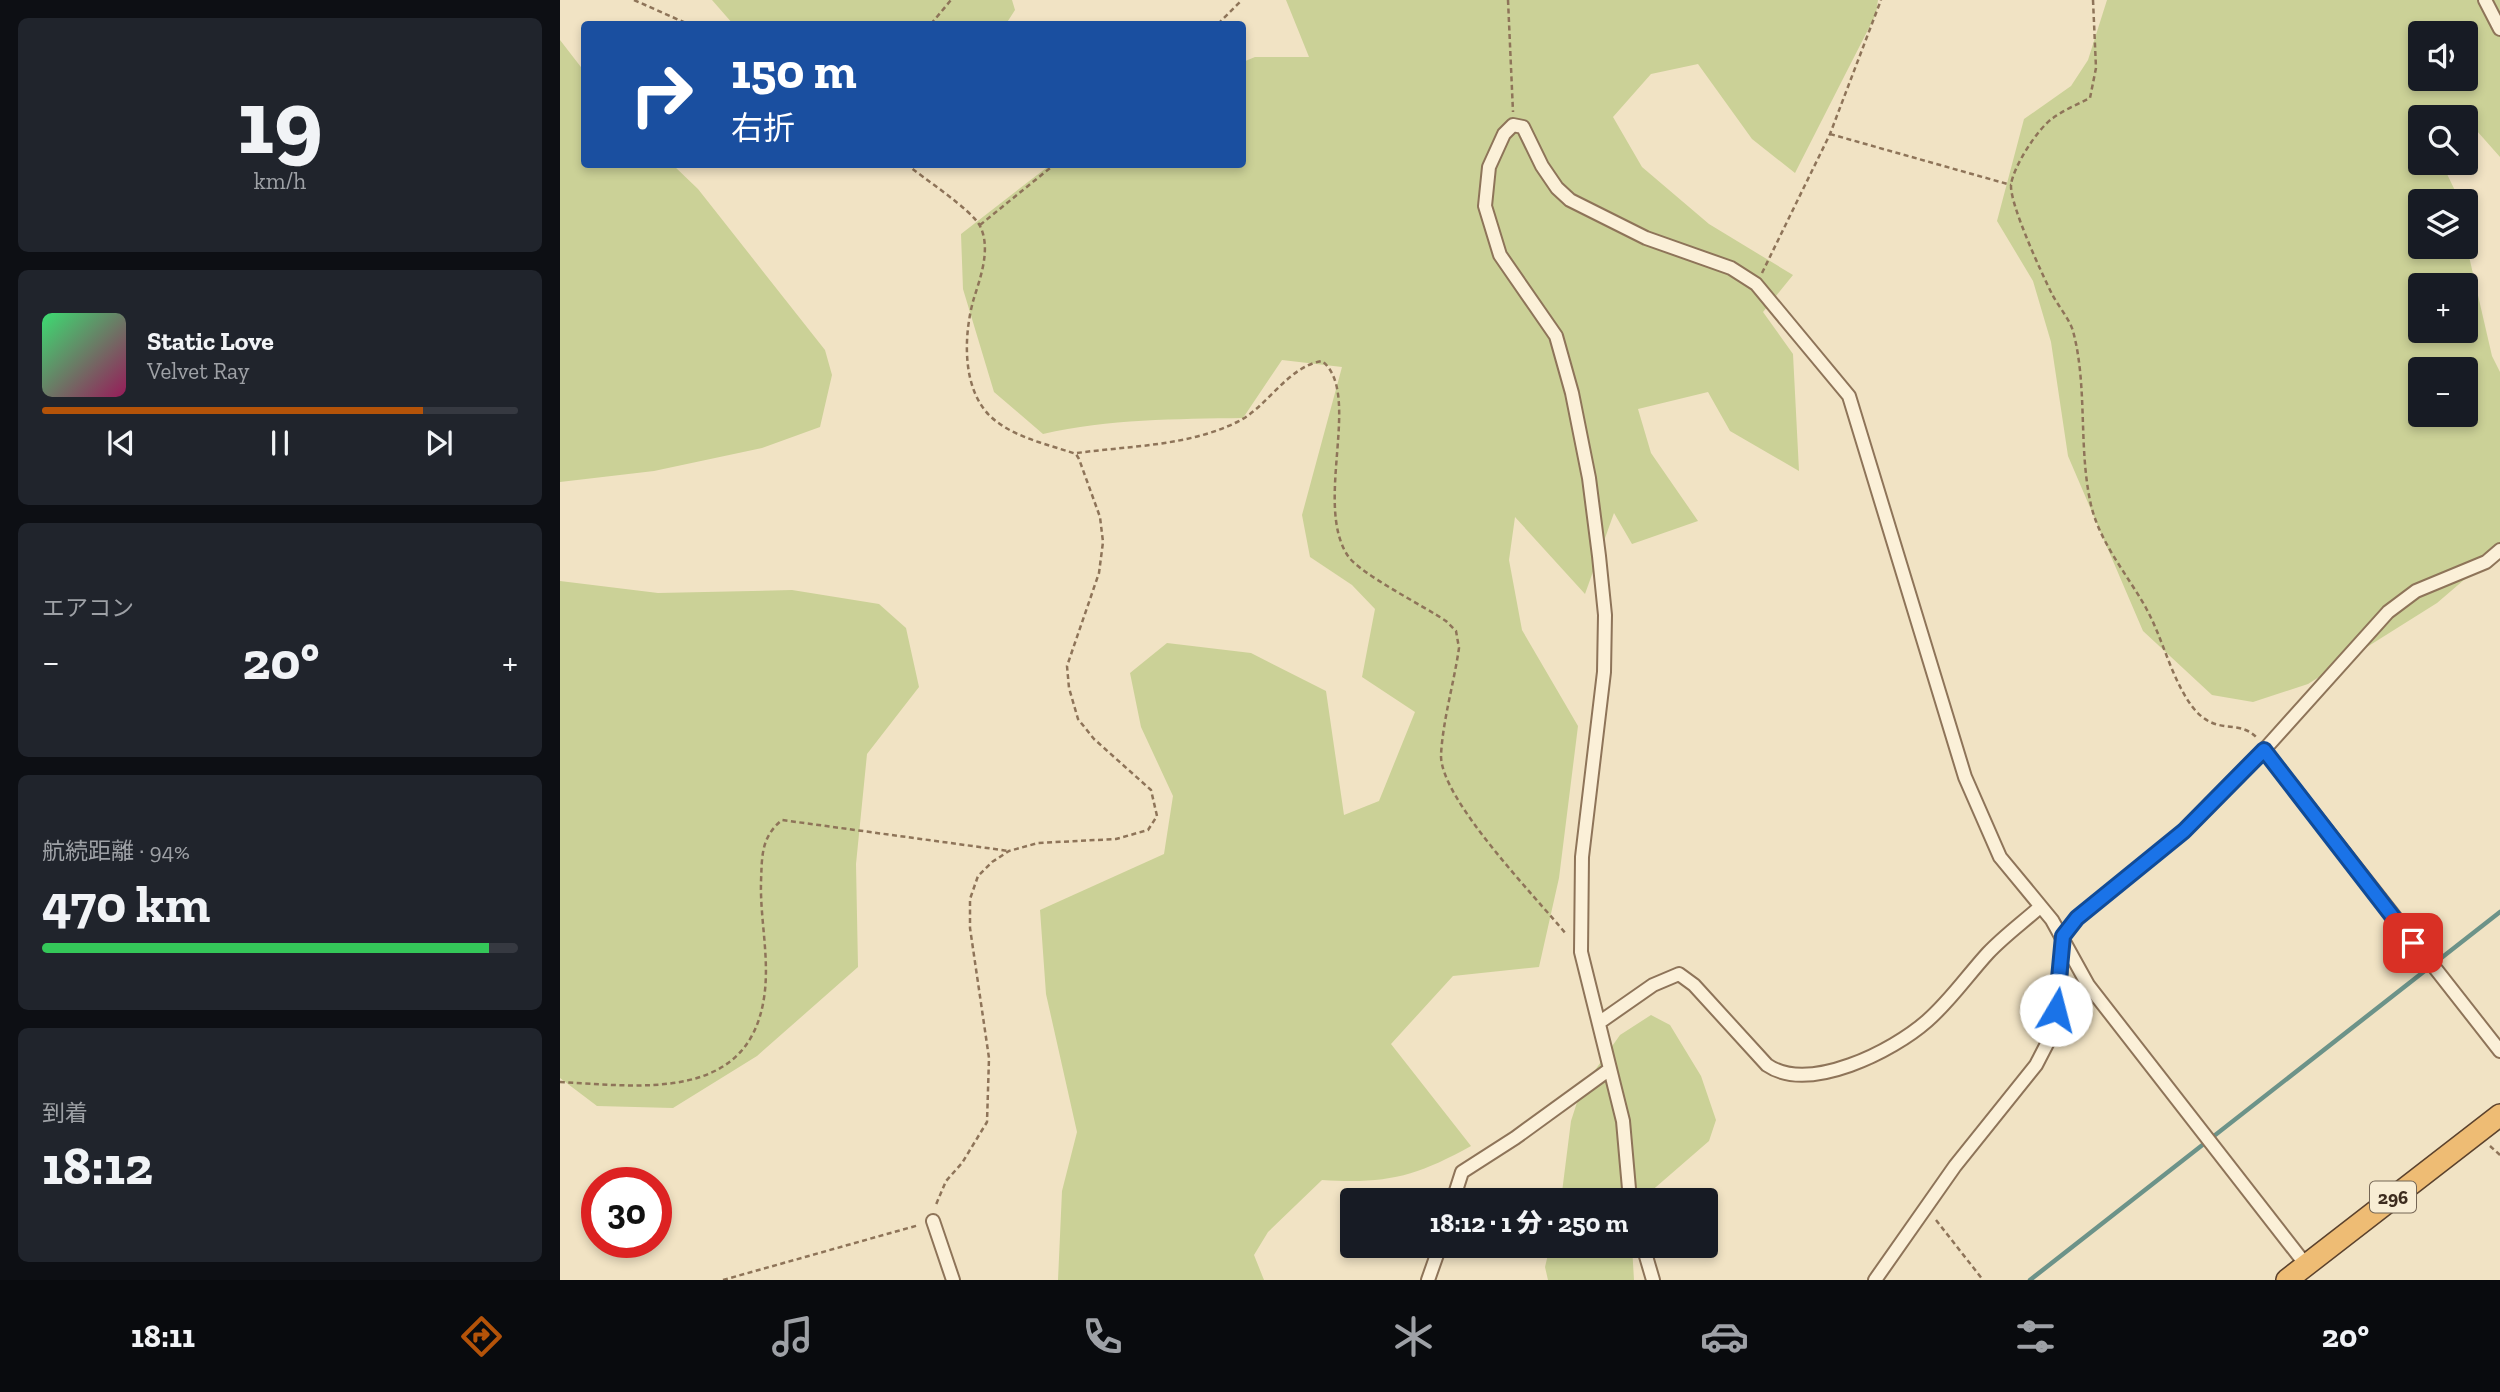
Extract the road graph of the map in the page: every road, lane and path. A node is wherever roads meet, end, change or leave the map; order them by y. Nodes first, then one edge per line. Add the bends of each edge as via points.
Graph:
1 (634, 0) edge
2 (951, 0) edge
3 (1242, 0) edge
4 (1508, 0) edge
5 (1881, 0) edge
6 (2093, 0) edge
7 (2485, 0) edge
8 (681, 21) edge
9 (934, 21) edge
10 (1221, 21) edge
11 (2500, 29) edge
12 (1513, 125) junction
13 (1830, 134) junction
14 (911, 168) edge
15 (1050, 168) edge
16 (2011, 185) junction
17 (980, 225) junction
18 (1756, 284) junction
19 (1076, 454) junction
20 (2499, 554) edge
21 (2264, 750) junction
22 (1009, 851) junction
23 (2040, 907) junction
24 (2063, 936) junction
25 (1581, 952) junction
26 (1600, 1022) junction
27 (2500, 1051) edge
28 (1611, 1069) junction
29 (560, 1082) edge
30 (2500, 1115) edge
31 (1457, 1188) edge
32 (1629, 1188) edge
33 (1928, 1209) junction
34 (933, 1221) junction
35 (1436, 1258) edge
36 (1647, 1258) edge
37 (2306, 1265) junction
38 (723, 1280) edge
39 (953, 1280) edge
40 (1428, 1280) edge
41 (1653, 1280) edge
42 (1875, 1280) edge
43 (1983, 1280) edge
44 (2287, 1280) edge

1 - 8 path
2 - 9 path
3 - 10 path
4 - 12 path
5 - 13 path
6 - 16 path via 2096,68 2090,98 2050,120 2020,162
7 - 11 street
12 - 18 street via 1523,127 1542,166 1570,200 1646,238 1731,268
12 - 25 street via 1489,167 1485,206 1500,255 1556,336 1589,478 1605,615 1595,768 1582,857
13 - 16 path
13 - 18 path
14 - 17 path
15 - 17 path
16 - 21 path via 2052,294 2072,329 2087,480 2100,532 2147,610 2167,663 2203,721 2243,729 2255,735
17 - 19 path via 983,272 965,337 975,389 988,413 1005,426
18 - 23 street via 1849,396 1965,777 2000,857
19 - 22 path via 1100,517 1103,542 1099,573 1067,666 1069,688 1078,719 1151,790 1157,816 1148,830 1116,839 1038,843
19 - 25 path via 1172,442 1236,423 1307,366 1322,361 1332,369 1339,394 1336,530 1349,558 1456,631 1459,648 1441,756 1444,775 1463,808
20 - 21 street via 2416,592 2388,612
21 - 24 street via 2184,831 2077,918
21 - 27 street
22 - 29 path via 782,820 769,831 762,848 764,999 748,1045 710,1076 674,1085
22 - 34 path via 978,876 970,899 989,1058 987,1122 937,1197
23 - 24 street
23 - 26 street via 1994,947 1927,1022 1881,1052 1815,1075 1779,1074 1679,974 1653,985
24 - 33 street via 2051,1036 2036,1065 1955,1166
24 - 37 street via 2088,985
25 - 26 street
26 - 28 street
28 - 31 street via 1462,1172
28 - 32 street via 1623,1121
30 - 37 highway, 296
33 - 42 street
33 - 43 path
34 - 38 path
34 - 39 street
35 - 40 street
36 - 41 street
37 - 44 highway, 296

